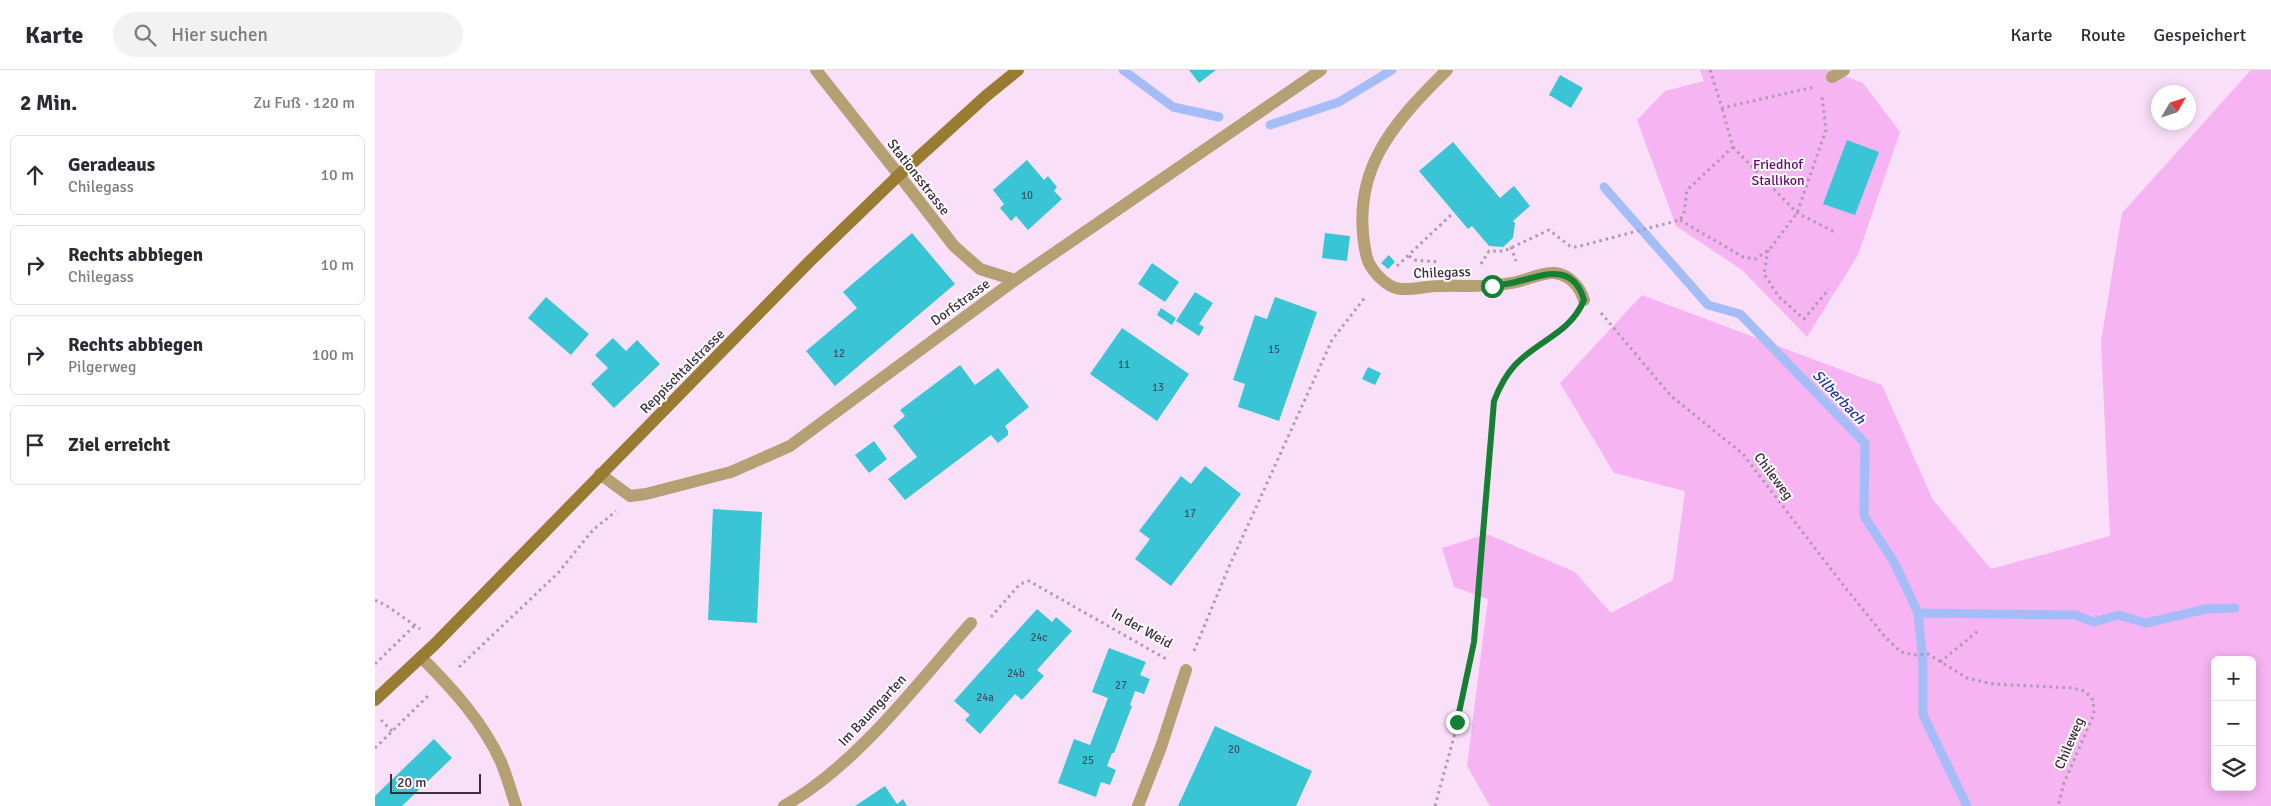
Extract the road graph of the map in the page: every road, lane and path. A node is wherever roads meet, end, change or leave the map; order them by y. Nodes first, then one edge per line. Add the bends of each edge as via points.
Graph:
1 (816, 70) edge
2 (1018, 70) edge
3 (1321, 70) edge
4 (1447, 70) edge
5 (1710, 70) edge
6 (1844, 70) edge
7 (1832, 77) dead end
8 (1820, 85) dead end
9 (1821, 94) dead end
10 (1722, 108) junction
11 (1733, 147) junction
12 (899, 175) junction
13 (1797, 213) junction
14 (1452, 214) dead end
15 (1680, 220) junction
16 (1835, 232) dead end
17 (1511, 247) junction
18 (1769, 250) junction
19 (1409, 255) junction
20 (1514, 257) dead end
21 (1443, 262) dead end
22 (1471, 265) dead end
23 (1380, 278) junction
24 (1015, 280) junction
25 (1829, 289) dead end
26 (1584, 300) junction
27 (600, 474) junction
28 (630, 496) junction
29 (375, 600) edge
30 (971, 623) joint
31 (415, 624) junction
32 (1978, 631) dead end
33 (435, 644) junction
34 (421, 657) junction
35 (1940, 662) junction
36 (375, 664) edge
37 (1187, 670) junction
38 (445, 681) junction
39 (375, 700) edge
40 (375, 748) edge
41 (516, 806) edge
42 (784, 806) edge
43 (1138, 806) edge
44 (1435, 806) edge
45 (2058, 806) edge

1 - 12 street, Stationsstrasse
2 - 12 main road, Reppischtalstrasse
3 - 24 street, Dorfstrasse
4 - 23 street via 1405,114 1373,160 1362,196 1361,233 1368,264
5 - 10 path
6 - 7 street
8 - 10 path
9 - 13 path via 1827,130
10 - 11 path
11 - 13 path
11 - 15 path via 1687,190
12 - 24 street, Stationsstrasse via 954,246 981,269
12 - 27 main road, Reppischtalstrasse
13 - 16 path
13 - 18 path
14 - 19 path
15 - 17 path via 1582,245 1575,250 1549,230
15 - 18 path via 1743,257 1755,259
17 - 20 path
17 - 22 path via 1489,251 1481,266
18 - 25 path via 1764,274 1779,297 1804,318
19 - 21 path via 1415,260
19 - 23 path
23 - 26 street, Chilegass via 1399,289 1492,286 1558,273 1572,280 1581,290
23 - 37 path via 1333,340 1225,577
24 - 28 street, Dorfstrasse via 790,446 731,472
26 - 35 path, Chileweg via 1600,311 1671,396 1743,454 1886,638 1901,652 1928,654
26 - 44 path via 1569,324 1516,364 1502,381 1494,401 1474,642
27 - 28 street
27 - 33 main road, Reppischtalstrasse
28 - 38 path via 622,507 593,530 558,573
29 - 31 path
30 - 37 path, In der Weid via 980,630 1020,584 1029,581
30 - 42 street, Im Baumgarten via 864,744 809,792
31 - 33 path
31 - 36 path
32 - 35 path
33 - 34 main road, Reppischtalstrasse
34 - 38 street
34 - 39 main road, Reppischtalstrasse
35 - 45 path, Chileweg via 1967,678 1993,684 2073,688 2085,691 2093,700 2094,714
37 - 43 street
38 - 40 path
38 - 41 street via 478,724 501,762

